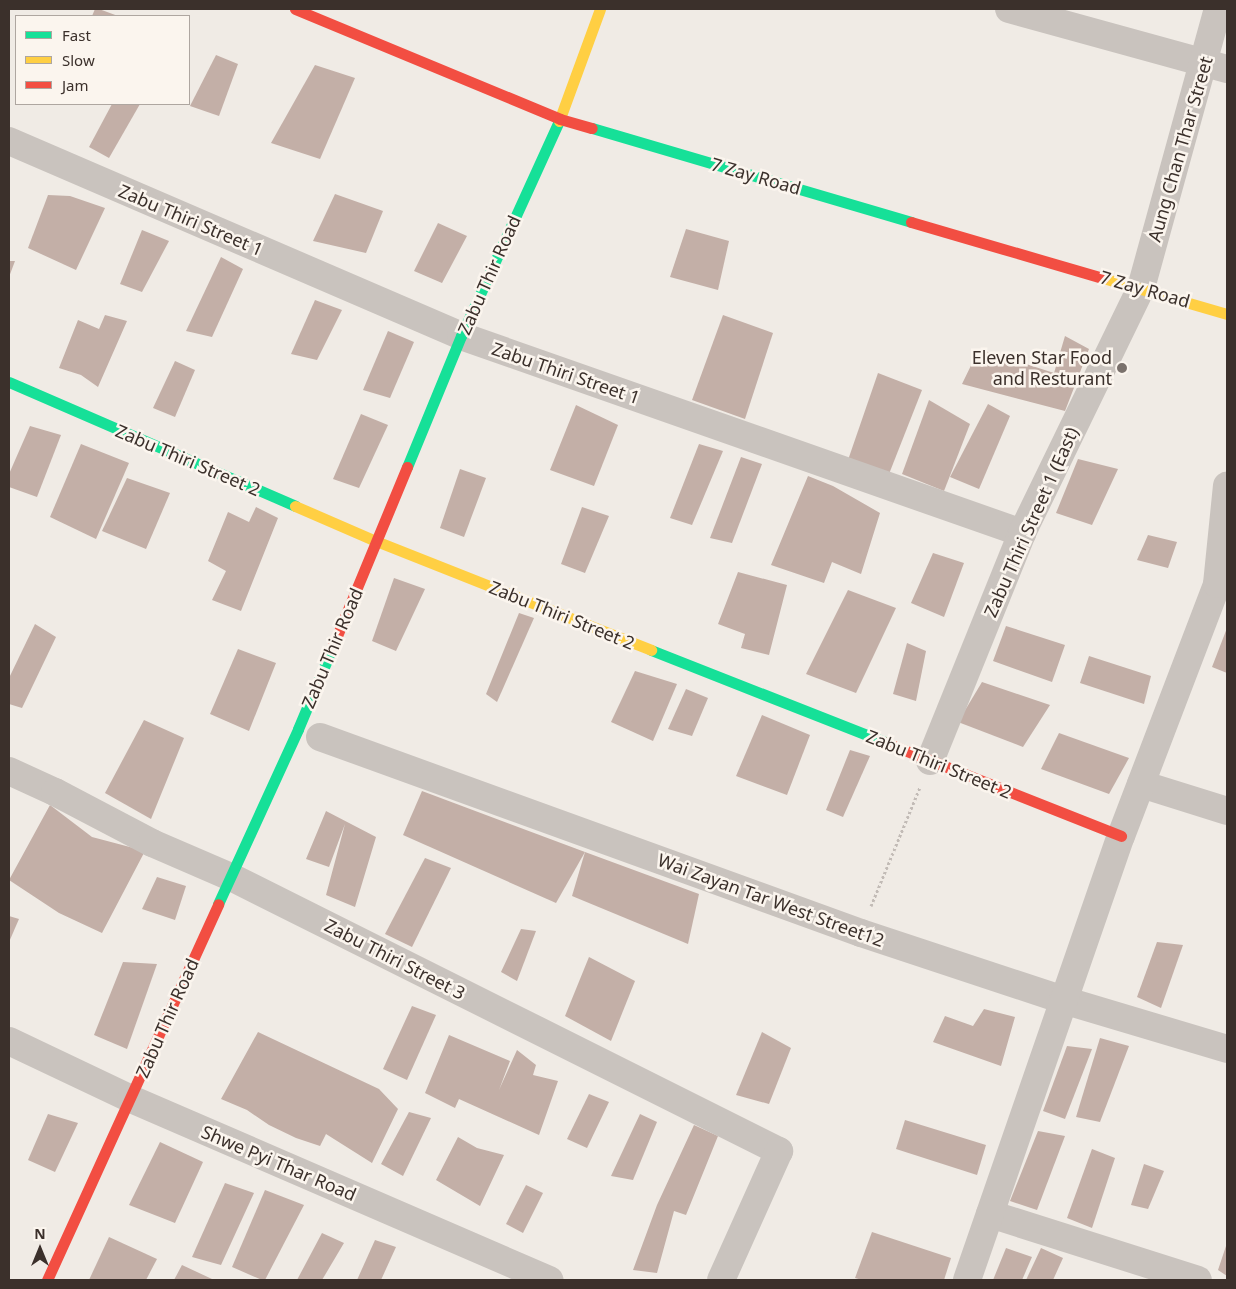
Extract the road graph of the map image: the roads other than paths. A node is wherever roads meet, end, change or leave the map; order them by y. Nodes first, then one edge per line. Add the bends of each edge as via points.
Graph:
1 (295, 9) edge
2 (600, 9) edge
3 (1009, 9) edge
4 (1218, 9) edge
5 (1216, 66) edge
6 (560, 119) junction
7 (9, 141) edge
8 (1141, 288) junction
9 (1227, 314) edge
10 (461, 336) junction
11 (9, 382) edge
12 (1227, 486) edge
13 (1022, 533) junction
14 (376, 541) junction
15 (1222, 585) edge
16 (320, 737) dead end
17 (930, 761) junction
18 (9, 771) edge
19 (1141, 784) junction
20 (1227, 811) edge
21 (1121, 836) junction
22 (231, 877) junction
23 (1063, 1000) junction
24 (9, 1041) edge
25 (1227, 1049) edge
26 (131, 1099) junction
27 (990, 1214) junction
28 (47, 1280) edge
29 (550, 1280) edge
30 (722, 1280) edge
31 (967, 1280) edge
32 (1198, 1280) edge

1 - 6 street, 7 Zay Road
2 - 6 street, Zabu Thir Road
3 - 5 street
4 - 5 street, Aung Chan Thar Street
5 - 8 street, Aung Chan Thar Street
6 - 8 street, 7 Zay Road
6 - 10 street, Zabu Thir Road
7 - 10 street, Zabu Thiri Street 1
8 - 9 street, 7 Zay Road
8 - 13 street, Zabu Thiri Street 1 (East)
10 - 13 street, Zabu Thiri Street 1
10 - 14 street, Zabu Thir Road
11 - 14 street, Zabu Thiri Street 2
12 - 15 street
13 - 17 street, Zabu Thiri Street 1 (East)
14 - 17 street, Zabu Thiri Street 2
14 - 22 street, Zabu Thir Road via 298,729
15 - 19 street
16 - 23 street, Wai Zayan Tar West Street12 via 861,933
17 - 21 street, Zabu Thiri Street 2
18 - 22 street, Zabu Thiri Street 3 via 152,843
19 - 20 street
19 - 21 street
21 - 23 street
22 - 26 street, Zabu Thir Road
22 - 30 street, Zabu Thiri Street 3 via 778,1151
23 - 25 street, Wai Zayan Tar West Street12
23 - 27 street
24 - 26 street, Shwe Pyi Thar Road
26 - 28 street, Zabu Thir Road
26 - 29 street, Shwe Pyi Thar Road
27 - 31 street
27 - 32 street

